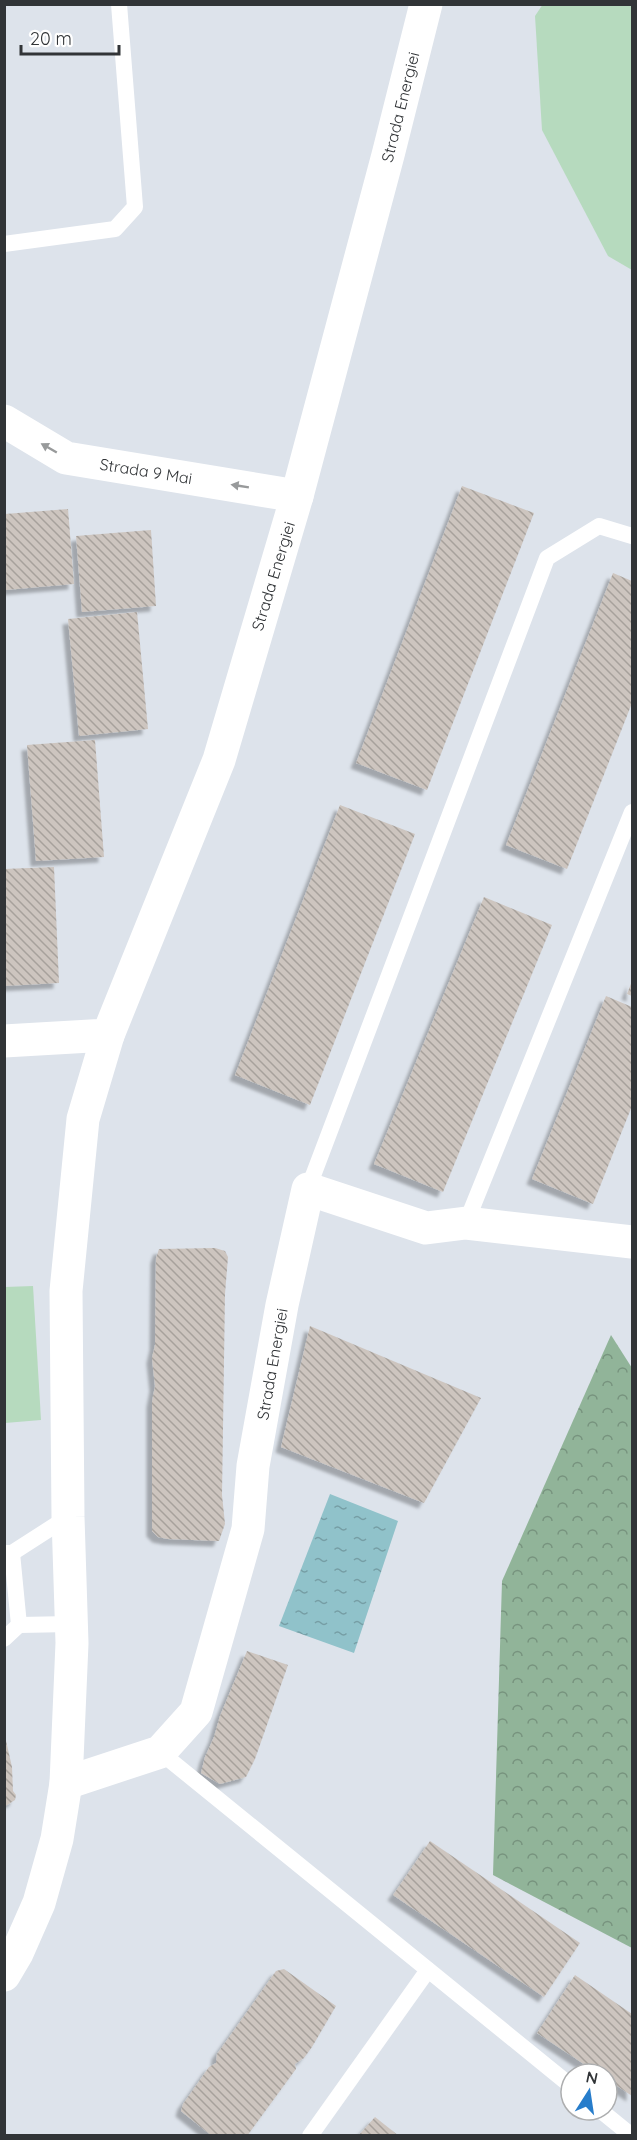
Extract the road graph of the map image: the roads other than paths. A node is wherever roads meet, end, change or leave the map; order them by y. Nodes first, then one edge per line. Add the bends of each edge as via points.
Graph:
1 (119, 4) edge
2 (426, 4) edge
3 (4, 244) edge
4 (4, 421) edge
5 (297, 496) junction
6 (633, 536) edge
7 (633, 812) edge
8 (108, 1035) junction
9 (4, 1041) edge
10 (308, 1189) junction
11 (466, 1223) junction
12 (633, 1242) edge
13 (68, 1516) junction
14 (8, 1553) edge
15 (71, 1624) junction
16 (19, 1625) junction
17 (4, 1639) edge
18 (160, 1752) junction
19 (66, 1782) junction
20 (428, 1970) junction
21 (4, 1975) edge
22 (559, 2076) edge
23 (615, 2122) edge
24 (309, 2136) edge
25 (632, 2136) edge

1 - 3 lane via 135,207 115,229
2 - 5 street, Strada Energiei
5 -> 4 street, Strada 9 Mai via 66,458
5 - 8 street, Strada Energiei via 219,760
6 - 10 lane via 599,526 547,558
7 - 11 lane
8 - 9 street
8 - 13 street, Strada Energiei via 83,1119 66,1291
10 - 11 street via 426,1228
10 - 18 street, Strada Energiei via 253,1466 248,1529 196,1712
11 - 12 street
13 - 14 lane
13 - 15 street, Strada Energiei
14 - 16 lane
15 - 16 lane
15 - 19 street, Strada Energiei
16 - 17 lane
18 - 19 street
18 - 20 lane
19 - 21 street, Strada Energiei via 57,1839 39,1903
20 - 22 lane
20 - 24 lane
23 - 25 lane

